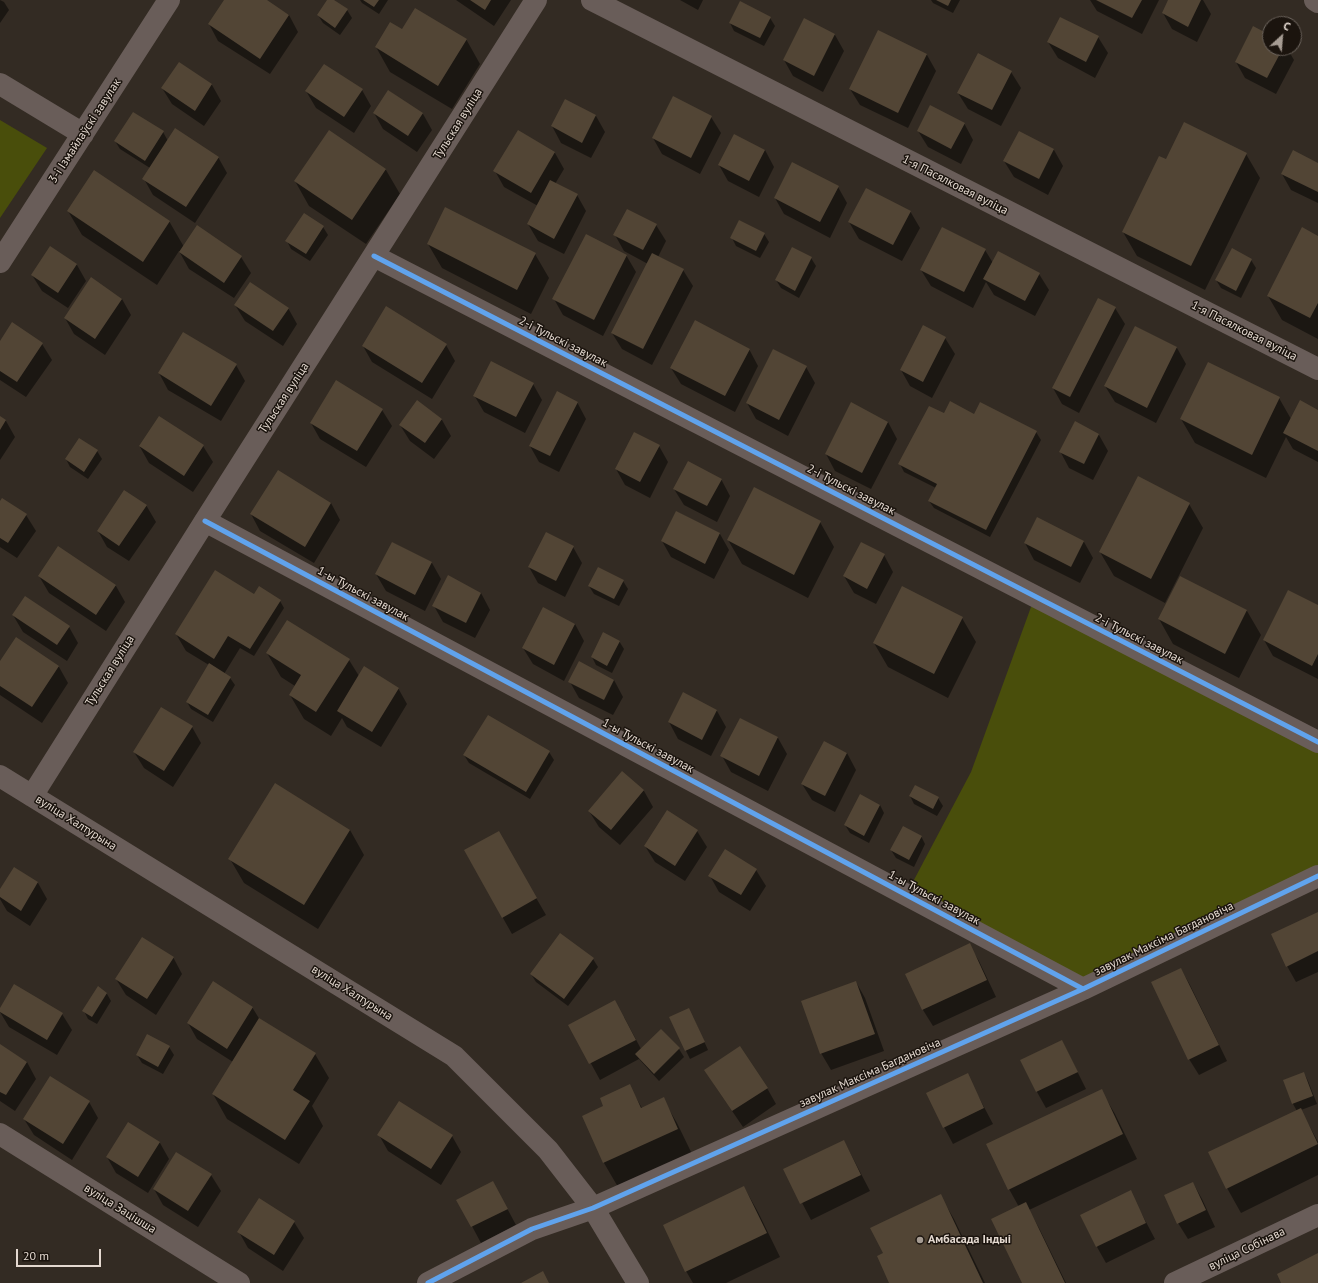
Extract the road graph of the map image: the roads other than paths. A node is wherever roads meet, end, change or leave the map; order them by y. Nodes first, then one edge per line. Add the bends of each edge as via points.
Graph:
1 (169, 0) edge
2 (536, 0) edge
3 (592, 0) edge
4 (1315, 0) edge
5 (1318, 2) edge
6 (0, 84) edge
7 (83, 134) junction
8 (374, 256) junction
9 (0, 262) edge
10 (1318, 369) edge
11 (205, 521) junction
12 (1318, 742) edge
13 (0, 776) edge
14 (32, 796) junction
15 (1318, 876) edge
16 (1082, 989) junction
17 (0, 1134) edge
18 (593, 1208) junction
19 (1318, 1215) edge
20 (239, 1283) edge
21 (428, 1283) edge
22 (638, 1283) edge
23 (1175, 1283) edge

1 - 7 street, 3-і Ізмайлаўскі завулак
2 - 8 street, Тульская вуліца
3 - 10 street, 1-я Пасялковая вуліца
4 - 5 street
6 - 7 street
7 - 9 street, 3-і Ізмайлаўскі завулак
8 - 11 street, Тульская вуліца
8 - 12 street, 2-і Тульскі завулак
11 - 14 street, Тульская вуліца
11 - 16 street, 1-ы Тульскі завулак
13 - 14 street, вуліца Халтурына
14 - 18 street, вуліца Халтурына via 454,1056 548,1150
15 - 16 street, завулак Максіма Багдановіча
16 - 18 street, завулак Максіма Багдановіча
17 - 20 street, вуліца Зацішша
18 - 21 street, завулак Максіма Багдановіча via 532,1230
18 - 22 street, вуліца Халтурына
19 - 23 street, вуліца Собінава

